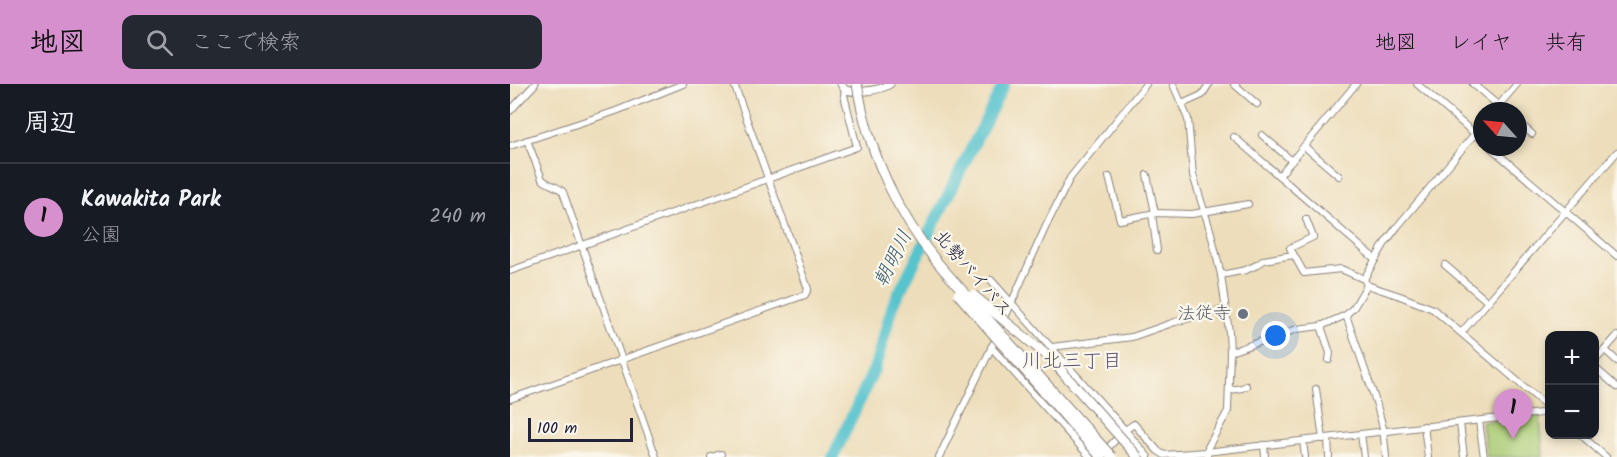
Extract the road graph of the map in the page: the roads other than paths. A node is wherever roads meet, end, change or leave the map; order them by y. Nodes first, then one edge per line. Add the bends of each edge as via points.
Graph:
1 (535, 84) edge
2 (683, 84) edge
3 (734, 84) edge
4 (857, 84) edge
5 (890, 84) edge
6 (1146, 84) edge
7 (1173, 84) edge
8 (1209, 84) edge
9 (1234, 84) edge
10 (1356, 84) edge
11 (1417, 84) edge
12 (1473, 84) edge
13 (1513, 86) edge
14 (843, 87) edge
15 (1490, 102) edge
16 (1501, 102) edge
17 (1182, 104) junction
18 (1257, 104) dead end
19 (510, 111) edge
20 (1527, 130) edge
21 (1473, 133) edge
22 (1532, 134) dead end
23 (1262, 135) dead end
24 (1473, 135) edge
25 (1234, 137) dead end
26 (527, 140) junction
27 (510, 146) edge
28 (1304, 146) junction
29 (1617, 152) edge
30 (1501, 156) edge
31 (1292, 161) junction
32 (1147, 175) dead end
33 (1279, 176) junction
34 (1339, 176) dead end
35 (1109, 177) dead end
36 (768, 180) junction
37 (1248, 204) dead end
38 (1204, 212) junction
39 (1566, 212) junction
40 (1154, 213) junction
41 (1306, 219) dead end
42 (909, 224) junction
43 (582, 245) junction
44 (1157, 250) dead end
45 (1293, 255) junction
46 (932, 256) junction
47 (1617, 256) edge
48 (1375, 259) junction
49 (1445, 265) dead end
50 (510, 271) edge
51 (1221, 275) junction
52 (991, 280) dead end
53 (1366, 282) junction
54 (1488, 302) junction
55 (1012, 303) junction
56 (1225, 309) junction
57 (1346, 315) junction
58 (1321, 326) junction
59 (1461, 333) junction
60 (1617, 336) edge
61 (991, 347) junction
62 (1052, 347) junction
63 (1605, 350) junction
64 (1230, 352) junction
65 (1599, 357) edge
66 (622, 359) junction
67 (1329, 360) dead end
68 (1617, 361) edge
69 (1599, 371) edge
70 (1246, 386) dead end
71 (1617, 387) edge
72 (1316, 389) dead end
73 (1230, 390) junction
74 (510, 399) edge
75 (1545, 406) edge
76 (1545, 411) edge
77 (1479, 421) junction
78 (1460, 423) junction
79 (1424, 426) junction
80 (1125, 430) junction
81 (1383, 431) junction
82 (1361, 434) junction
83 (1325, 439) junction
84 (1585, 439) edge
85 (1303, 441) junction
86 (1264, 445) junction
87 (1244, 447) junction
88 (721, 454) dead end
89 (1206, 454) edge
90 (656, 457) edge
91 (711, 457) edge
92 (939, 457) edge
93 (1090, 457) edge
94 (1100, 457) edge
95 (1112, 457) edge
96 (1138, 457) edge
97 (1148, 457) edge
98 (1245, 457) edge
99 (1265, 457) edge
100 (1305, 457) edge
101 (1329, 457) edge
102 (1364, 457) edge
103 (1386, 457) edge
104 (1428, 457) edge
105 (1464, 457) edge
106 (1484, 457) edge
107 (1606, 457) edge

1 - 19 street
2 - 26 street
3 - 36 street
4 - 42 highway, 北勢バイパス, bridge via 874,151
5 - 14 street via 853,91
6 - 55 street via 1070,178
7 - 17 street
8 - 17 street via 1202,95
9 - 18 street
10 - 28 street
11 - 21 street
12 - 15 street
13 - 16 street
14 - 36 street via 857,147
17 - 38 street via 1188,119 1193,175
20 - 22 street
23 - 31 street
24 - 48 street
25 - 33 street
26 - 27 street
26 - 43 street via 542,179 562,190
28 - 31 street
28 - 34 street
29 - 39 street
30 - 39 street
31 - 33 street
32 - 40 street
33 - 48 street
35 - 40 street via 1120,220
36 - 43 street
36 - 66 street via 808,289 805,295
37 - 38 street
38 - 40 street
38 - 51 street
39 - 47 street
39 - 54 street
40 - 44 street
41 - 45 street via 1313,237 1290,249
42 - 46 highway, 北勢バイパス, bridge
42 - 94 highway, bridge via 955,291
43 - 50 street
43 - 66 street
45 - 51 street
45 - 53 street via 1304,273 1341,269
46 - 95 highway, 北勢バイパス, bridge
46 - 96 highway, bridge via 1049,357
48 - 53 street
49 - 54 street
51 - 56 street
52 - 55 street
53 - 57 street
53 - 59 street via 1426,305
54 - 59 street
55 - 61 street
55 - 62 street
56 - 62 street via 1132,337
56 - 64 street
57 - 58 street
57 - 81 street
58 - 64 street via 1297,329
58 - 67 street
59 - 75 street
60 - 63 street
61 - 92 street
61 - 93 street
62 - 80 street
63 - 65 street
63 - 68 street
64 - 73 street
66 - 74 street
66 - 90 street
69 - 71 street
70 - 73 street
72 - 83 street
73 - 89 street via 1228,411
76 - 77 street
77 - 78 street
77 - 106 street
78 - 79 street
78 - 105 street
79 - 81 street
79 - 104 street
80 - 89 street via 1134,424 1164,454
80 - 94 street
80 - 97 street
81 - 82 street
81 - 103 street
82 - 83 street
82 - 102 street
83 - 85 street
83 - 101 street
84 - 107 street
85 - 86 street
85 - 100 street
86 - 87 street
86 - 99 street
87 - 89 street
87 - 98 street
88 - 91 street

